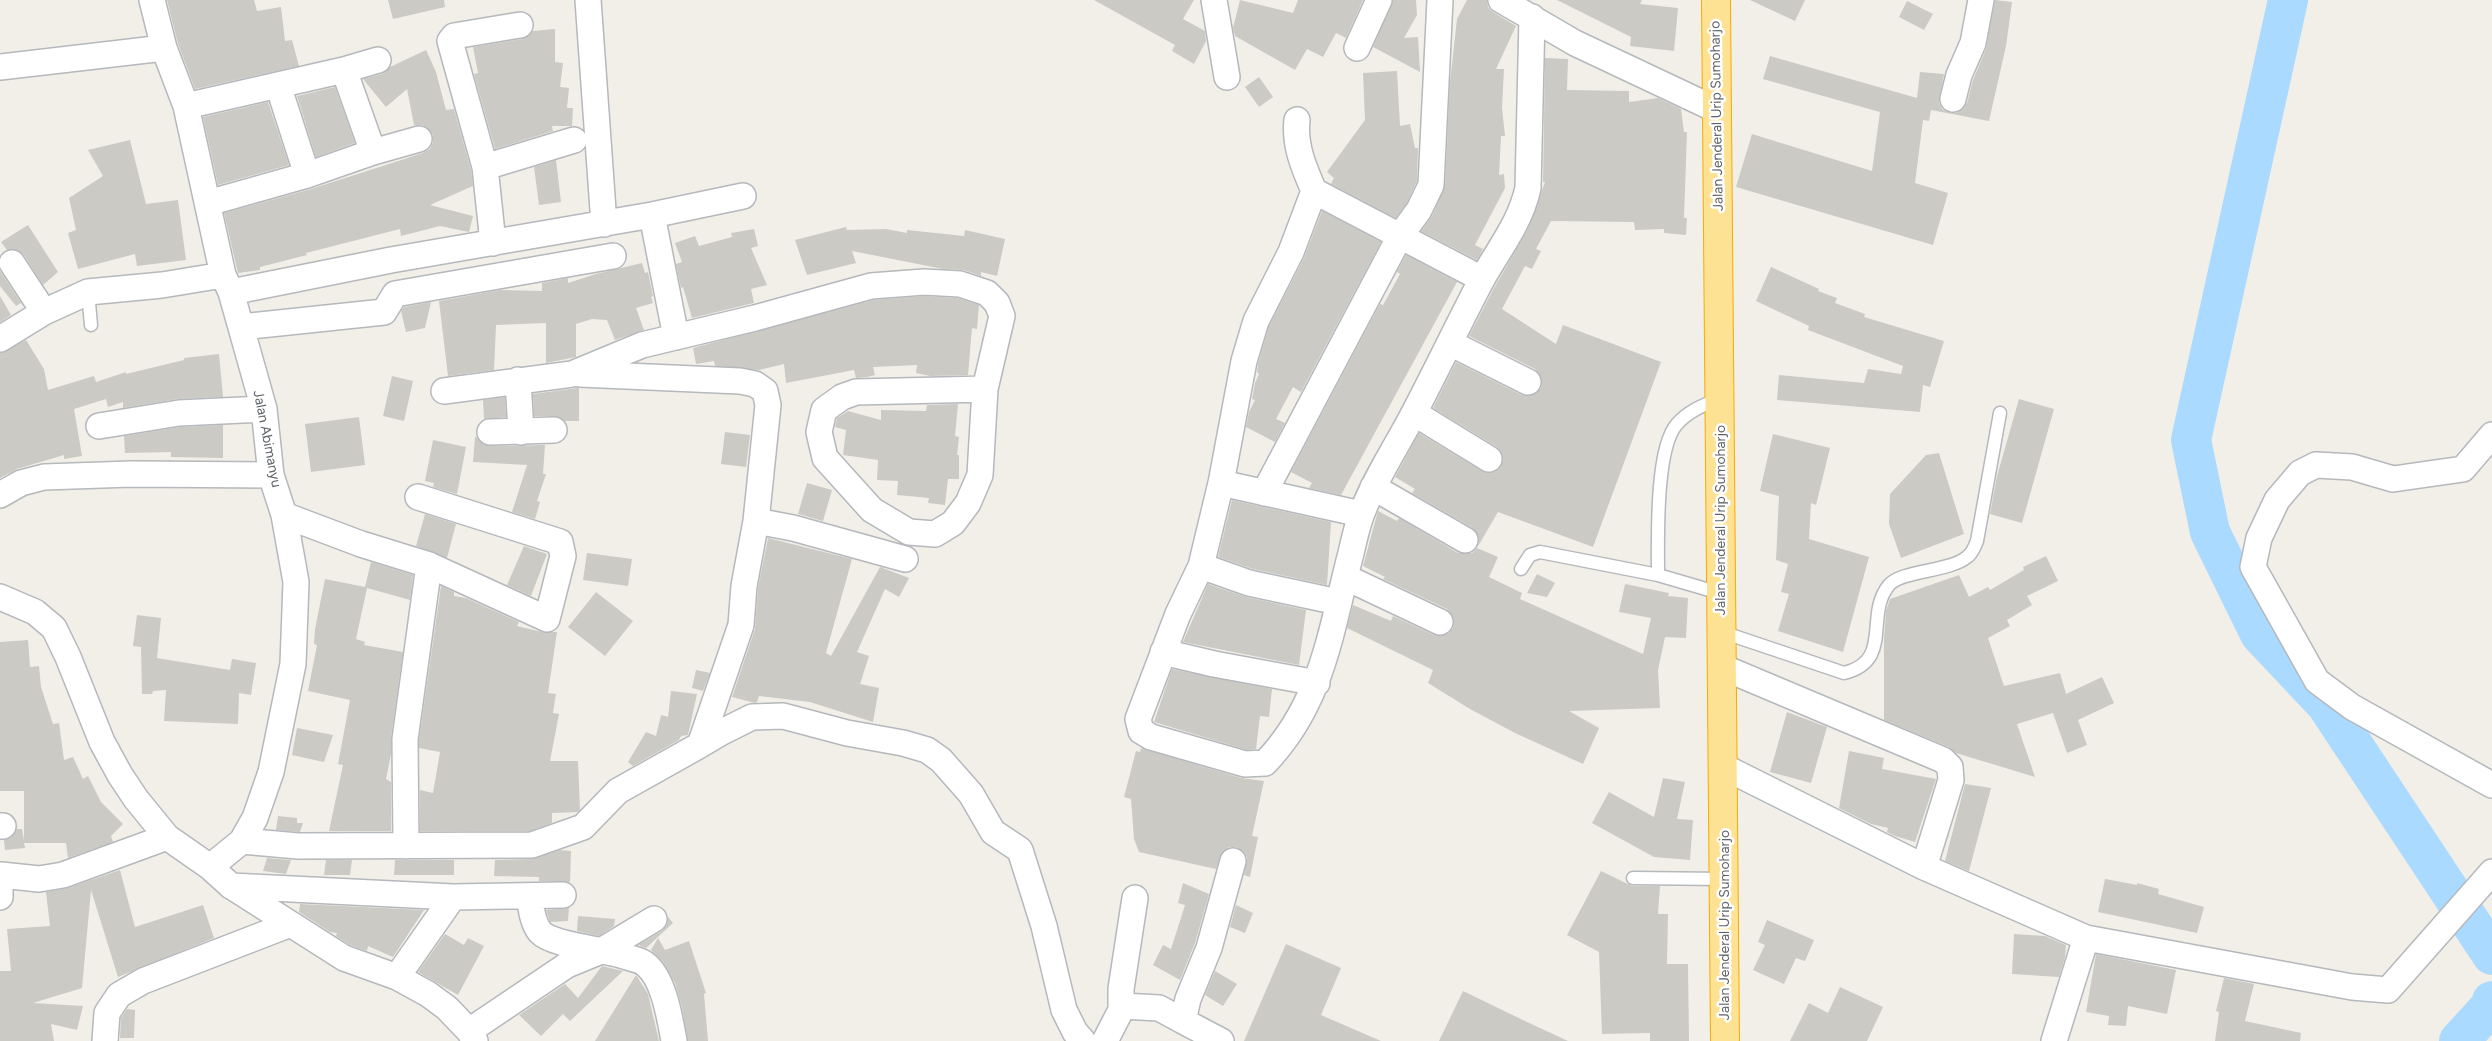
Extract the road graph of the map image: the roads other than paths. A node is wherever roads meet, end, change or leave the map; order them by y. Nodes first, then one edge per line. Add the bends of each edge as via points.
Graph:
1 (152, 0) edge
2 (588, 0) edge
3 (1214, 0) edge
4 (1379, 0) edge
5 (1440, 0) edge
6 (1501, 0) edge
7 (1716, 0) edge
8 (1981, 0) edge
9 (1532, 17) junction
10 (520, 25) dead end
11 (164, 48) junction
12 (1357, 48) dead end
13 (378, 60) dead end
14 (0, 67) edge
15 (344, 70) junction
16 (1227, 77) dead end
17 (278, 85) junction
18 (1953, 99) dead end
19 (186, 106) junction
20 (1717, 110) junction
21 (1297, 120) dead end
22 (419, 139) dead end
23 (574, 140) dead end
24 (373, 152) junction
25 (485, 167) junction
26 (307, 175) junction
27 (1314, 191) junction
28 (743, 196) dead end
29 (208, 203) junction
30 (652, 215) junction
31 (604, 224) junction
32 (1400, 236) junction
33 (493, 243) junction
34 (613, 256) dead end
35 (12, 263) dead end
36 (1482, 279) junction
37 (227, 283) junction
38 (88, 292) junction
39 (44, 312) junction
40 (91, 325) dead end
41 (241, 327) junction
42 (676, 337) junction
43 (0, 340) edge
44 (1450, 343) junction
45 (572, 374) junction
46 (518, 380) junction
47 (1528, 382) dead end
48 (985, 389) junction
49 (444, 391) dead end
50 (1720, 398) junction
51 (264, 409) junction
52 (2000, 412) dead end
53 (1414, 413) junction
54 (99, 426) dead end
55 (554, 430) dead end
56 (490, 432) dead end
57 (521, 432) junction
58 (2492, 435) edge
59 (1489, 459) dead end
60 (271, 475) junction
61 (1221, 482) junction
62 (1373, 487) junction
63 (1264, 492) junction
64 (0, 495) edge
65 (418, 498) dead end
66 (1361, 514) junction
67 (284, 515) junction
68 (756, 521) junction
69 (1465, 540) dead end
70 (905, 559) dead end
71 (429, 564) junction
72 (1201, 566) junction
73 (1520, 569) dead end
74 (1658, 575) junction
75 (1344, 577) junction
76 (1722, 594) junction
77 (0, 597) edge
78 (1338, 602) junction
79 (1440, 622) dead end
80 (1722, 632) junction
81 (1163, 652) junction
82 (1722, 667) junction
83 (1317, 683) junction
84 (700, 745) junction
85 (1724, 767) junction
86 (2492, 784) edge
87 (167, 837) junction
88 (242, 841) junction
89 (406, 846) junction
90 (1233, 861) dead end
91 (210, 867) junction
92 (1924, 867) junction
93 (2492, 872) edge
94 (0, 875) edge
95 (1633, 878) dead end
96 (1724, 880) junction
97 (231, 886) junction
98 (564, 895) dead end
99 (529, 896) junction
100 (0, 897) edge
101 (453, 897) junction
102 (1135, 898) dead end
103 (654, 919) dead end
104 (288, 925) junction
105 (2086, 938) junction
106 (600, 950) junction
107 (397, 977) junction
108 (1122, 1006) junction
109 (1183, 1020) junction
110 (472, 1036) edge
111 (105, 1041) edge
112 (674, 1041) edge
113 (1083, 1041) edge
114 (1105, 1041) edge
115 (1221, 1041) edge
116 (1725, 1041) edge
117 (2054, 1041) edge

1 - 11 street, Jalan Abimanyu
2 - 31 street
3 - 16 street
4 - 12 street
5 - 32 street via 1431,185 1419,210
6 - 9 street
7 - 20 highway, Jalan Jenderal Urip Sumoharjo
8 - 18 street via 1973,43
9 - 20 street via 1575,43
9 - 36 street via 1528,188 1524,206 1509,236
10 - 25 street via 454,36 450,41
11 - 14 street
11 - 19 street, Jalan Abimanyu
13 - 15 street
15 - 17 street
15 - 24 street
17 - 19 street
17 - 26 street
19 - 29 street, Jalan Abimanyu
20 - 50 highway, Jalan Jenderal Urip Sumoharjo
21 - 27 street via 1295,134 1299,151
22 - 24 street
23 - 25 street
24 - 26 street
25 - 33 street
26 - 29 street
27 - 32 street
27 - 61 street via 1291,252 1256,322 1244,360
28 - 30 street
29 - 37 street, Jalan Abimanyu
30 - 31 street
30 - 42 street
31 - 33 street
32 - 36 street
32 - 63 street
33 - 37 street
34 - 41 street via 395,294 384,312
35 - 39 street
36 - 44 street
37 - 38 street
37 - 41 street, Jalan Abimanyu
38 - 39 street
38 - 40 lane
39 - 43 street
41 - 51 street, Jalan Abimanyu
42 - 45 street via 642,345
42 - 48 street via 871,286 924,282 960,284 987,293 997,303 1002,316
44 - 47 street
44 - 53 street
45 - 46 street
45 - 68 street via 740,380 765,391 768,406
46 - 49 street
46 - 57 street
48 - 48 street via 980,474 963,510 953,523 935,534 909,532 872,510 825,458 819,432 824,410 842,396 856,392
50 - 74 lane via 1692,410 1676,425 1666,448 1658,521
50 - 76 highway, Jalan Jenderal Urip Sumoharjo
51 - 54 street via 179,412
51 - 60 street, Jalan Abimanyu
52 - 80 lane via 1977,541 1969,557 1893,580 1883,592 1870,660 1858,669 1844,673
53 - 59 street
53 - 62 street
55 - 57 street
56 - 57 street
58 - 86 street via 2463,468 2393,479 2352,467 2316,465 2300,473 2278,500 2262,530 2253,567 2317,681 2352,707
60 - 64 street via 44,477 21,483
60 - 67 street, Jalan Abimanyu
61 - 63 street
61 - 72 street
62 - 66 street
62 - 69 street
63 - 66 street
65 - 71 street via 560,542 563,556 548,619
66 - 75 street
67 - 71 street via 361,544
67 - 88 street, Jalan Abimanyu via 296,582 293,664 271,772 255,818
68 - 70 street
68 - 84 street via 744,586 741,625
71 - 89 street via 405,739
72 - 78 street via 1249,583
72 - 81 street
73 - 74 lane via 1530,556 1540,552
74 - 76 lane
75 - 78 street
75 - 79 street
76 - 80 highway, Jalan Jenderal Urip Sumoharjo
77 - 87 street via 35,612 54,628 102,742 136,799
78 - 83 street via 1330,643
80 - 82 highway, Jalan Jenderal Urip Sumoharjo
81 - 83 street
81 - 83 street via 1138,718 1141,731 1151,737 1245,764 1265,763 1276,752
82 - 85 highway, Jalan Jenderal Urip Sumoharjo
82 - 92 street via 1943,760 1950,767 1951,780
84 - 89 street via 618,791 583,827 532,845
84 - 113 street via 752,717 784,716 847,734 903,743 927,750 941,760 970,794 993,832 1020,850 1044,926 1064,1010
85 - 92 street
85 - 96 highway, Jalan Jenderal Urip Sumoharjo
87 - 91 street
87 - 94 street via 63,874 39,879
88 - 89 street via 298,846
88 - 91 street, Jalan Abimanyu
90 - 109 street via 1209,948
91 - 97 street
92 - 105 street
93 - 105 street via 2388,990 2352,987
94 - 100 street
95 - 96 lane
96 - 116 highway, Jalan Jenderal Urip Sumoharjo
97 - 101 street
97 - 104 street
98 - 99 street
99 - 101 street
99 - 106 street via 540,932 552,940
101 - 107 street
102 - 108 street via 1121,989
103 - 106 street
104 - 107 street via 344,958
104 - 111 street via 143,981 119,995 107,1013
105 - 117 street
106 - 110 street via 567,965
106 - 112 street via 645,964 660,985 667,1003
107 - 110 street via 440,1004
108 - 109 street via 1160,1008
108 - 114 street
109 - 115 street

